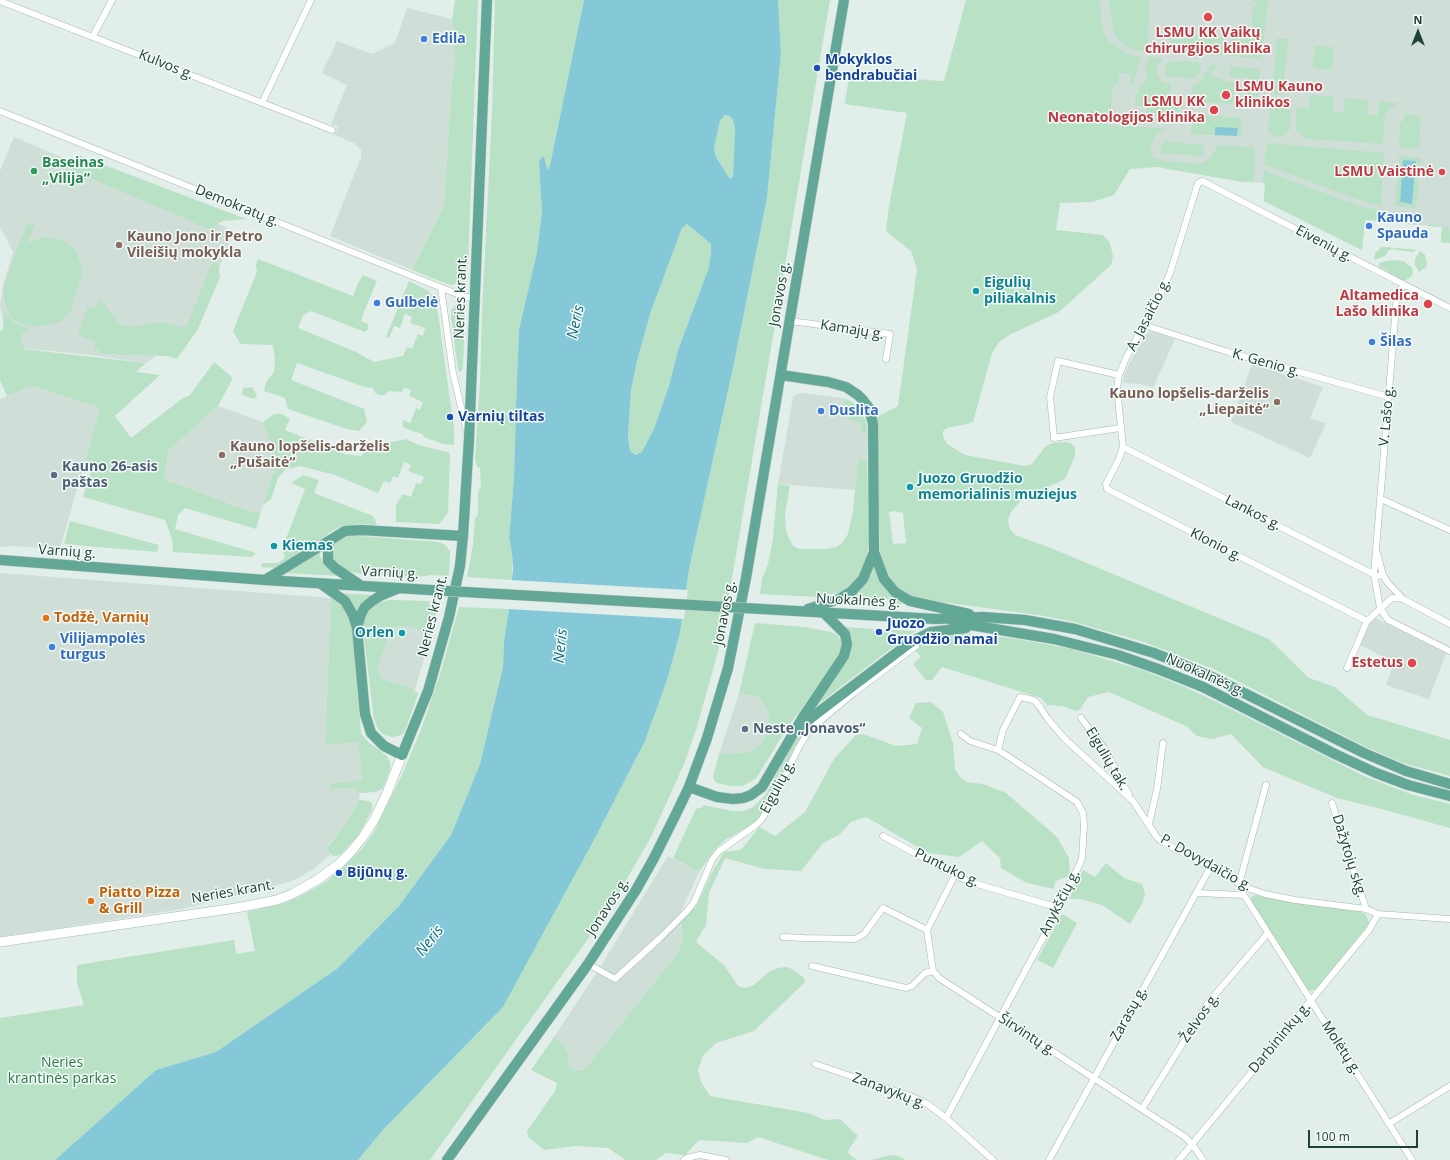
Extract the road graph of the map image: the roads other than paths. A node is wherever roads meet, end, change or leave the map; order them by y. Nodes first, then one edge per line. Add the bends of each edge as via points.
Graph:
1 (112, 0) edge
2 (312, 0) edge
3 (487, 0) edge
4 (844, 0) edge
5 (0, 1) edge
6 (93, 36) junction
7 (262, 103) junction
8 (0, 111) edge
9 (332, 130) dead end
10 (1198, 184) joint
11 (1404, 285) junction
12 (441, 288) junction
13 (475, 298) junction
14 (1450, 308) edge
15 (790, 321) junction
16 (1144, 325) junction
17 (886, 359) dead end
18 (781, 375) junction
19 (1119, 375) junction
20 (1389, 397) junction
21 (1120, 428) junction
22 (469, 439) junction
23 (1123, 447) junction
24 (1381, 499) junction
25 (1450, 530) edge
26 (463, 536) junction
27 (330, 540) junction
28 (1376, 550) junction
29 (874, 552) junction
30 (0, 560) edge
31 (1374, 574) junction
32 (1383, 575) junction
33 (266, 580) junction
34 (320, 584) junction
35 (361, 586) junction
36 (400, 588) junction
37 (1403, 599) junction
38 (1380, 608) junction
39 (779, 610) joint
40 (802, 611) junction
41 (824, 613) junction
42 (983, 617) junction
43 (936, 619) junction
44 (1367, 621) junction
45 (1450, 624) edge
46 (982, 627) junction
47 (357, 628) junction
48 (916, 646) dead end
49 (1450, 650) edge
50 (889, 662) junction
51 (1347, 668) dead end
52 (1081, 718) dead end
53 (796, 729) junction
54 (961, 734) dead end
55 (1163, 743) dead end
56 (998, 750) junction
57 (402, 755) junction
58 (1450, 784) edge
59 (1266, 785) dead end
60 (689, 787) junction
61 (1450, 796) edge
62 (1133, 801) junction
63 (1332, 803) dead end
64 (1149, 824) junction
65 (883, 836) dead end
66 (1210, 868) junction
67 (955, 876) junction
68 (1239, 884) junction
69 (1248, 888) junction
70 (1197, 893) junction
71 (1244, 894) junction
72 (1059, 908) junction
73 (1366, 909) junction
74 (1378, 914) junction
75 (1450, 919) edge
76 (927, 930) junction
77 (1268, 933) junction
78 (783, 937) dead end
79 (0, 942) edge
80 (588, 964) junction
81 (812, 966) dead end
82 (933, 971) junction
83 (1311, 1001) junction
84 (1000, 1017) junction
85 (815, 1064) dead end
86 (1094, 1079) junction
87 (1450, 1086) edge
88 (1142, 1109) junction
89 (946, 1118) junction
90 (1390, 1123) junction
91 (1192, 1144) junction
92 (447, 1160) edge
93 (684, 1160) edge
94 (726, 1160) edge
95 (994, 1160) edge
96 (1049, 1160) edge
97 (1179, 1160) edge
98 (1203, 1160) edge
99 (1412, 1160) edge

1 - 6 street
2 - 7 street
3 - 13 main road, Neries krant.
4 - 15 main road, Jonavos g.
5 - 6 street, Kulvos g.
6 - 7 street, Kulvos g.
7 - 9 street, Kulvos g.
8 - 12 street, Demokratų g.
10 - 11 street, Eivenių g. via 1202,181
10 - 16 street, A. Jasaičio g. via 1170,273
11 - 14 street, Eivenių g.
11 - 20 street, V. Lašo g. via 1397,294
12 - 13 street, Demokratų g.
12 - 22 street via 453,373
13 - 22 main road, Neries krant.
15 - 17 street, Kamajų g. via 890,334
15 - 18 main road, Jonavos g.
16 - 19 street, A. Jasaičio g.
16 - 20 street, K. Genio g. via 1228,352
18 - 29 main road via 846,387 858,395 868,408 873,424
18 - 60 main road, Jonavos g. via 734,641 722,690
19 - 21 street, A. Jasaičio g. via 1117,388
19 - 21 street via 1058,361 1050,397 1054,438
20 - 24 street, V. Lašo g.
21 - 23 street, A. Jasaičio g.
22 - 26 main road, Neries krant.
23 - 31 street, Lankos g.
23 - 44 street, Klonio g. via 1106,489
24 - 25 street
24 - 28 street, V. Lašo g.
26 - 27 main road via 352,530
26 - 57 main road, Neries krant. via 460,566 428,691
27 - 33 main road
27 - 35 main road via 328,561
28 - 31 street, V. Lašo g.
28 - 32 street, V. Lašo g.
29 - 40 main road via 863,579 854,590 839,599
29 - 42 main road via 884,579 898,595 910,601
30 - 33 main road, Varnių g.
31 - 32 street, Lankos g.
31 - 38 street, V. Lašo g.
32 - 37 street, V. Lašo g. via 1392,589
33 - 34 main road, Varnių g.
34 - 35 main road, Varnių g.
34 - 47 main road via 345,601
35 - 36 main road, Varnių g.
36 - 39 main road, Varnių g., bridge
36 - 47 main road via 365,607
37 - 38 street via 1392,598
37 - 45 street, V. Lašo g.
38 - 44 street
38 - 49 street via 1388,620
39 - 40 main road, Nuokalnės g.
40 - 41 main road, Nuokalnės g.
41 - 43 main road, Nuokalnės g.
41 - 53 main road via 845,634 847,649
42 - 43 main road, Nuokalnės g.
42 - 58 main road, Nuokalnės g. via 1025,620 1075,630 1154,653 1212,677 1406,771
43 - 46 main road, Nuokalnės g.
44 - 51 street
46 - 50 main road via 931,632 911,642
46 - 61 main road, Nuokalnės g. via 1062,640 1158,668 1203,687 1376,773
47 - 57 main road via 365,714 370,733 376,740
48 - 50 street, Eigulių g.
50 - 53 main road
50 - 80 street, Eigulių g. via 809,731 762,819 719,851 712,860 688,910 615,979
52 - 62 street, Eigulių tak. via 1104,748 1116,775
53 - 60 main road via 762,786 751,795 743,798 724,798
54 - 56 street, Anykščių g. via 970,741
55 - 64 street via 1157,790
56 - 62 street, P. Dovydaičio g. via 1003,730 1020,697 1035,701 1065,739
56 - 72 street, Anykščių g. via 1077,802 1083,813 1082,858
57 - 79 main road, Neries krant. via 387,793 363,837 339,864 292,894 248,906
59 - 68 street
60 - 80 main road, Jonavos g. via 668,833 643,878
62 - 64 street, P. Dovydaičio g.
63 - 73 street, Dažytojų skg.
64 - 66 street, P. Dovydaičio g. via 1161,841
65 - 67 street, Puntuko g.
66 - 68 street, P. Dovydaičio g.
66 - 70 street, Zarasų g.
67 - 72 street, Puntuko g.
67 - 76 street
68 - 69 street, P. Dovydaičio g.
69 - 71 street
69 - 73 street, P. Dovydaičio g. via 1295,900
70 - 71 street
70 - 86 street, Zarasų g.
71 - 77 street, Molėtų g.
72 - 84 street, Anykščių g.
73 - 74 street, P. Dovydaičio g.
74 - 75 street, P. Dovydaičio g.
74 - 83 street, Darbininkų g. via 1369,930
76 - 78 street via 883,908 864,934 855,939
76 - 82 street
77 - 83 street, Molėtų g.
77 - 88 street, Želvos g. via 1207,1004
80 - 92 main road, Jonavos g.
81 - 82 street via 906,988 912,986 925,973
82 - 84 street, Širvintų g. via 939,978
83 - 90 street, Molėtų g.
83 - 91 street, Darbininkų g.
84 - 86 street, Širvintų g.
84 - 89 street, Anykščių g.
85 - 89 street, Zanavykų g. via 919,1099
86 - 88 street, Širvintų g.
86 - 96 street, Zarasų g.
87 - 90 street
88 - 91 street, Širvintų g.
89 - 95 street, Zanavykų g.
90 - 99 street, Molėtų g.
91 - 97 street, Darbininkų g.
91 - 98 street, Širvintų g.
93 - 94 street via 700,1154

